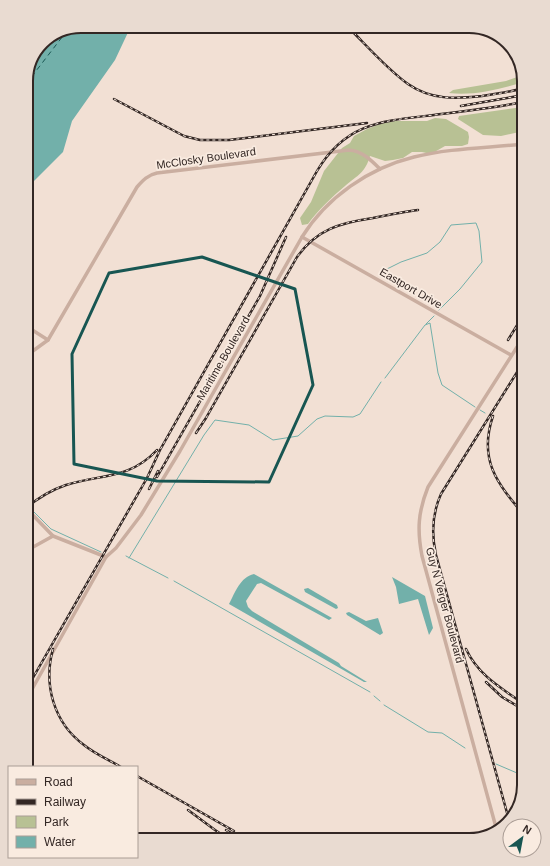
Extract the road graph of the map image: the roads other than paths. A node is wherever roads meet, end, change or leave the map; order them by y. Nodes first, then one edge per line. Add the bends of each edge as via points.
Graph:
1 (517, 145) edge
2 (380, 169) junction
3 (302, 237) junction
4 (33, 330) edge
5 (48, 340) junction
6 (517, 347) edge
7 (33, 351) edge
8 (511, 356) junction
9 (33, 515) edge
10 (53, 536) junction
11 (33, 547) edge
12 (106, 557) junction
13 (33, 687) edge
14 (495, 825) edge

1 - 2 street, Maritime Boulevard via 432,154 402,160
2 - 3 street, Maritime Boulevard via 339,195 316,217
2 - 5 street, McClosky Boulevard via 366,156 349,150 148,176 138,187
3 - 8 street, Eastport Drive
3 - 12 street, Maritime Boulevard via 172,464 140,515 116,548
4 - 5 street
5 - 7 street, McClosky Boulevard
6 - 8 street, Guy N Verger Boulevard
8 - 14 street, Guy N Verger Boulevard via 428,487 418,523 422,556
9 - 10 street
10 - 11 street
10 - 12 street
12 - 13 street, Maritime Boulevard

